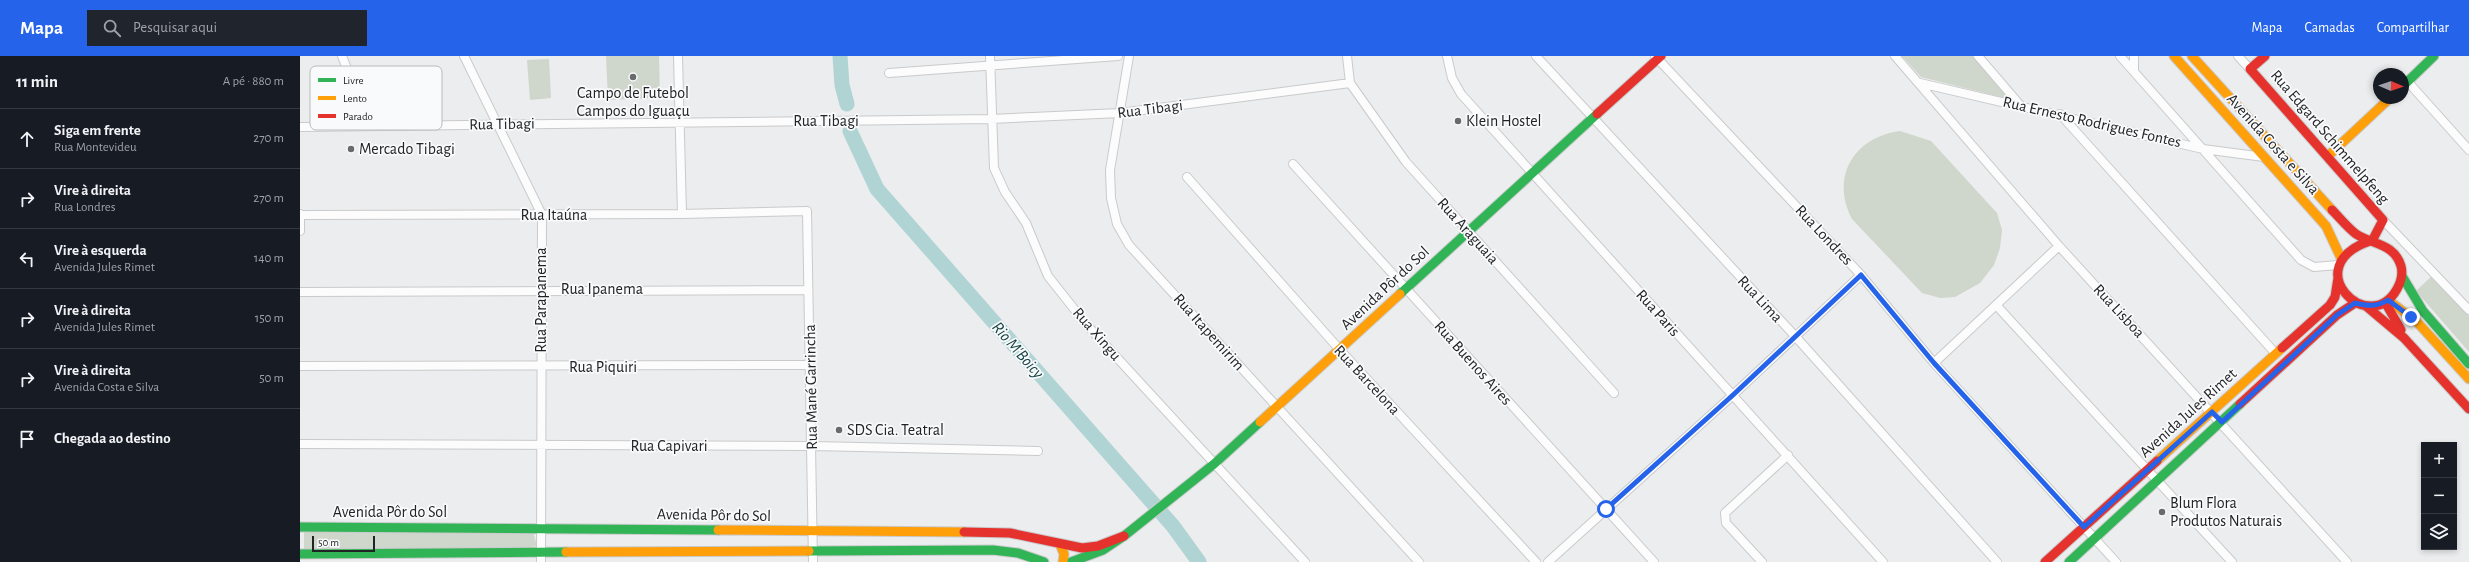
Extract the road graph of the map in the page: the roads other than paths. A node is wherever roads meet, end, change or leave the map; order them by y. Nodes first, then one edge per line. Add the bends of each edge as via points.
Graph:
1 (342, 56) edge
2 (464, 56) edge
3 (678, 56) edge
4 (990, 56) edge
5 (1118, 56) edge
6 (1129, 56) edge
7 (1347, 56) edge
8 (1448, 56) edge
9 (1536, 56) edge
10 (1895, 56) edge
11 (1978, 56) edge
12 (2120, 56) edge
13 (2134, 56) edge
14 (2174, 56) edge
15 (2192, 56) edge
16 (2238, 56) edge
17 (2265, 56) edge
18 (2434, 56) edge
19 (1658, 57) edge
20 (990, 65) junction
21 (346, 66) edge
22 (2250, 69) junction
23 (2134, 71) junction
24 (889, 73) dead end
25 (2409, 81) edge
26 (1350, 83) junction
27 (1920, 83) junction
28 (2409, 87) edge
29 (2384, 104) edge
30 (2020, 105) junction
31 (1120, 113) junction
32 (2060, 114) junction
33 (1594, 118) junction
34 (991, 119) junction
35 (679, 122) junction
36 (499, 124) junction
37 (442, 125) edge
38 (300, 127) edge
39 (310, 127) edge
40 (2203, 149) junction
41 (2469, 150) edge
42 (2328, 156) junction
43 (2264, 157) junction
44 (1293, 164) dead end
45 (1533, 173) junction
46 (1187, 177) dead end
47 (807, 211) joint
48 (682, 214) junction
49 (300, 215) edge
50 (542, 215) junction
51 (2383, 220) junction
52 (300, 230) edge
53 (1468, 231) junction
54 (2371, 241) junction
55 (2059, 246) junction
56 (2340, 262) junction
57 (1861, 275) junction
58 (2402, 276) junction
59 (2338, 278) junction
60 (541, 289) junction
61 (1406, 289) junction
62 (808, 290) junction
63 (300, 292) edge
64 (2387, 301) junction
65 (2355, 303) junction
66 (1997, 306) junction
67 (2366, 306) junction
68 (2469, 310) edge
69 (1794, 336) junction
70 (2404, 338) junction
71 (1340, 350) junction
72 (2276, 354) junction
73 (1934, 363) junction
74 (2469, 364) edge
75 (809, 365) junction
76 (300, 366) edge
77 (541, 367) junction
78 (2469, 379) edge
79 (1614, 393) dead end
80 (1733, 395) junction
81 (1277, 407) junction
82 (2469, 409) edge
83 (2212, 412) junction
84 (2222, 422) junction
85 (300, 444) edge
86 (541, 446) junction
87 (812, 446) junction
88 (1038, 451) dead end
89 (1788, 455) junction
90 (1214, 464) junction
91 (2147, 469) junction
92 (2157, 480) junction
93 (1606, 509) junction
94 (300, 527) edge
95 (2084, 527) junction
96 (541, 528) junction
97 (812, 532) junction
98 (1023, 534) junction
99 (1124, 536) junction
100 (2094, 538) junction
101 (1060, 544) junction
102 (812, 551) junction
103 (1018, 553) junction
104 (300, 554) edge
105 (541, 558) edge
106 (812, 562) edge
107 (1044, 562) edge
108 (1064, 562) edge
109 (1071, 562) edge
110 (1305, 562) edge
111 (1419, 562) edge
112 (1536, 562) edge
113 (1548, 562) edge
114 (1654, 562) edge
115 (1762, 562) edge
116 (1883, 562) edge
117 (1997, 562) edge
118 (2045, 562) edge
119 (2069, 562) edge
120 (2116, 562) edge
121 (2232, 562) edge
122 (2347, 562) edge

1 - 21 street
2 - 36 street, Rua Parapanema
3 - 35 street
4 - 20 street, Rua Xingu
5 - 20 street
6 - 31 street, Rua Itapemirim
7 - 26 street, Rua Araguaia
8 - 45 street, Rua Paris via 1452,78 1461,94
9 - 33 street, Rua Lima
10 - 27 street, Rua Lisboa
11 - 30 street
12 - 23 street
13 - 23 street
14 - 43 street, Avenida Costa e Silva
15 - 54 street, Avenida Costa e Silva via 2330,209 2357,234
16 - 22 street, Rua Edgard Schimmelpfeng
17 - 22 street
18 - 25 street
19 - 33 street, Avenida Pôr do Sol
19 - 57 street, Rua Londres
20 - 24 street
20 - 34 street, Rua Xingu
22 - 42 street, Rua Edgard Schimmelpfeng
23 - 40 street
26 - 31 street, Rua Tibagi
26 - 53 street, Rua Araguaia via 1406,162
27 - 30 street, Rua Ernesto Rodrigues Fontes
27 - 55 street, Rua Lisboa
28 - 41 street
29 - 42 street
30 - 32 street, Rua Ernesto Rodrigues Fontes
31 - 34 street, Rua Tibagi
31 - 81 street, Rua Itapemirim via 1110,170 1110,198 1117,224 1129,245
32 - 40 street, Rua Ernesto Rodrigues Fontes
32 - 72 street
33 - 45 street, Avenida Pôr do Sol
33 - 69 street, Rua Lima
34 - 35 street, Rua Tibagi
34 - 90 street, Rua Xingu via 994,168 1005,192 1026,223 1048,276 1086,324
35 - 36 street, Rua Tibagi
35 - 48 street
36 - 37 street, Rua Tibagi
36 - 50 street, Rua Parapanema
38 - 39 street, Rua Tibagi
40 - 43 street, Rua Ernesto Rodrigues Fontes
40 - 56 street via 2301,260 2314,267
42 - 51 street, Rua Edgard Schimmelpfeng
43 - 56 street, Avenida Costa e Silva via 2326,226
44 - 61 street, Rua Buenos Aires
45 - 53 street, Avenida Pôr do Sol
45 - 80 street, Rua Paris
46 - 71 street, Rua Barcelona
47 - 48 street, Rua Itaúna
47 - 62 street, Rua Mané Garrincha
48 - 50 street, Rua Itaúna
49 - 50 street, Rua Itaúna
49 - 52 street
50 - 60 street, Rua Parapanema
51 - 54 street, Rua Edgard Schimmelpfeng
51 - 68 street, Rua Edgard Schimmelpfeng
53 - 61 street, Avenida Pôr do Sol
53 - 79 street, Rua Araguaia
54 - 56 street via 2358,243 2348,249
54 - 58 street, Avenida Costa e Silva via 2392,250 2399,259
55 - 66 street
55 - 83 street, Rua Lisboa
56 - 59 street, Avenida Costa e Silva
57 - 69 street
57 - 73 street, Rua Londres
58 - 64 street via 2398,290
58 - 74 street, Avenida Costa e Silva via 2424,311
59 - 65 street, Avenida Costa e Silva via 2343,293
59 - 72 street, Avenida Jules Rimet via 2335,297 2330,305
60 - 62 street, Rua Ipanema
60 - 63 street, Rua Ipanema
60 - 77 street, Rua Parapanema
61 - 71 street, Avenida Pôr do Sol
61 - 93 street, Rua Buenos Aires
62 - 75 street, Rua Mané Garrincha
64 - 67 street
64 - 70 street
64 - 78 street via 2417,322
65 - 67 street
65 - 84 street, Avenida Jules Rimet via 2337,315
66 - 73 street
66 - 91 street
67 - 70 street
69 - 80 street
69 - 117 street, Rua Lima
70 - 82 street
71 - 81 street, Avenida Pôr do Sol
71 - 112 street, Rua Barcelona
72 - 83 street, Avenida Jules Rimet
73 - 95 street, Rua Londres
75 - 77 street, Rua Piquiri
75 - 87 street, Rua Mané Garrincha
76 - 77 street, Rua Piquiri
77 - 86 street, Rua Parapanema
80 - 89 street, Rua Paris
80 - 93 street
81 - 90 street, Avenida Pôr do Sol
81 - 111 street, Rua Itapemirim
83 - 84 street, Rua Lisboa
83 - 91 street, Avenida Jules Rimet
84 - 92 street, Avenida Jules Rimet
84 - 122 street, Rua Lisboa
85 - 86 street, Rua Capivari
86 - 87 street, Rua Capivari
86 - 96 street, Rua Parapanema
87 - 88 street, Rua Capivari
87 - 97 street, Rua Mané Garrincha
89 - 115 street via 1725,513 1726,523
89 - 116 street, Rua Paris
90 - 99 street, Avenida Pôr do Sol
90 - 110 street, Rua Xingu
91 - 92 street
91 - 95 street, Avenida Jules Rimet
92 - 100 street, Avenida Jules Rimet
92 - 121 street
93 - 113 street
93 - 114 street, Rua Buenos Aires
94 - 96 street, Avenida Pôr do Sol
95 - 100 street, Rua Londres
95 - 118 street, Avenida Jules Rimet
96 - 97 street, Avenida Pôr do Sol
96 - 105 street, Rua Parapanema
97 - 98 street, Avenida Pôr do Sol
97 - 102 street, Rua Mané Garrincha
98 - 101 street, Avenida Pôr do Sol
98 - 103 street
99 - 101 street, Avenida Pôr do Sol via 1097,546 1083,548
99 - 109 street, Avenida Pôr do Sol via 1103,550
100 - 119 street, Avenida Jules Rimet
100 - 120 street, Rua Londres
101 - 108 street
102 - 103 street via 992,550
102 - 105 street
102 - 106 street, Rua Mané Garrincha
103 - 107 street
104 - 105 street

